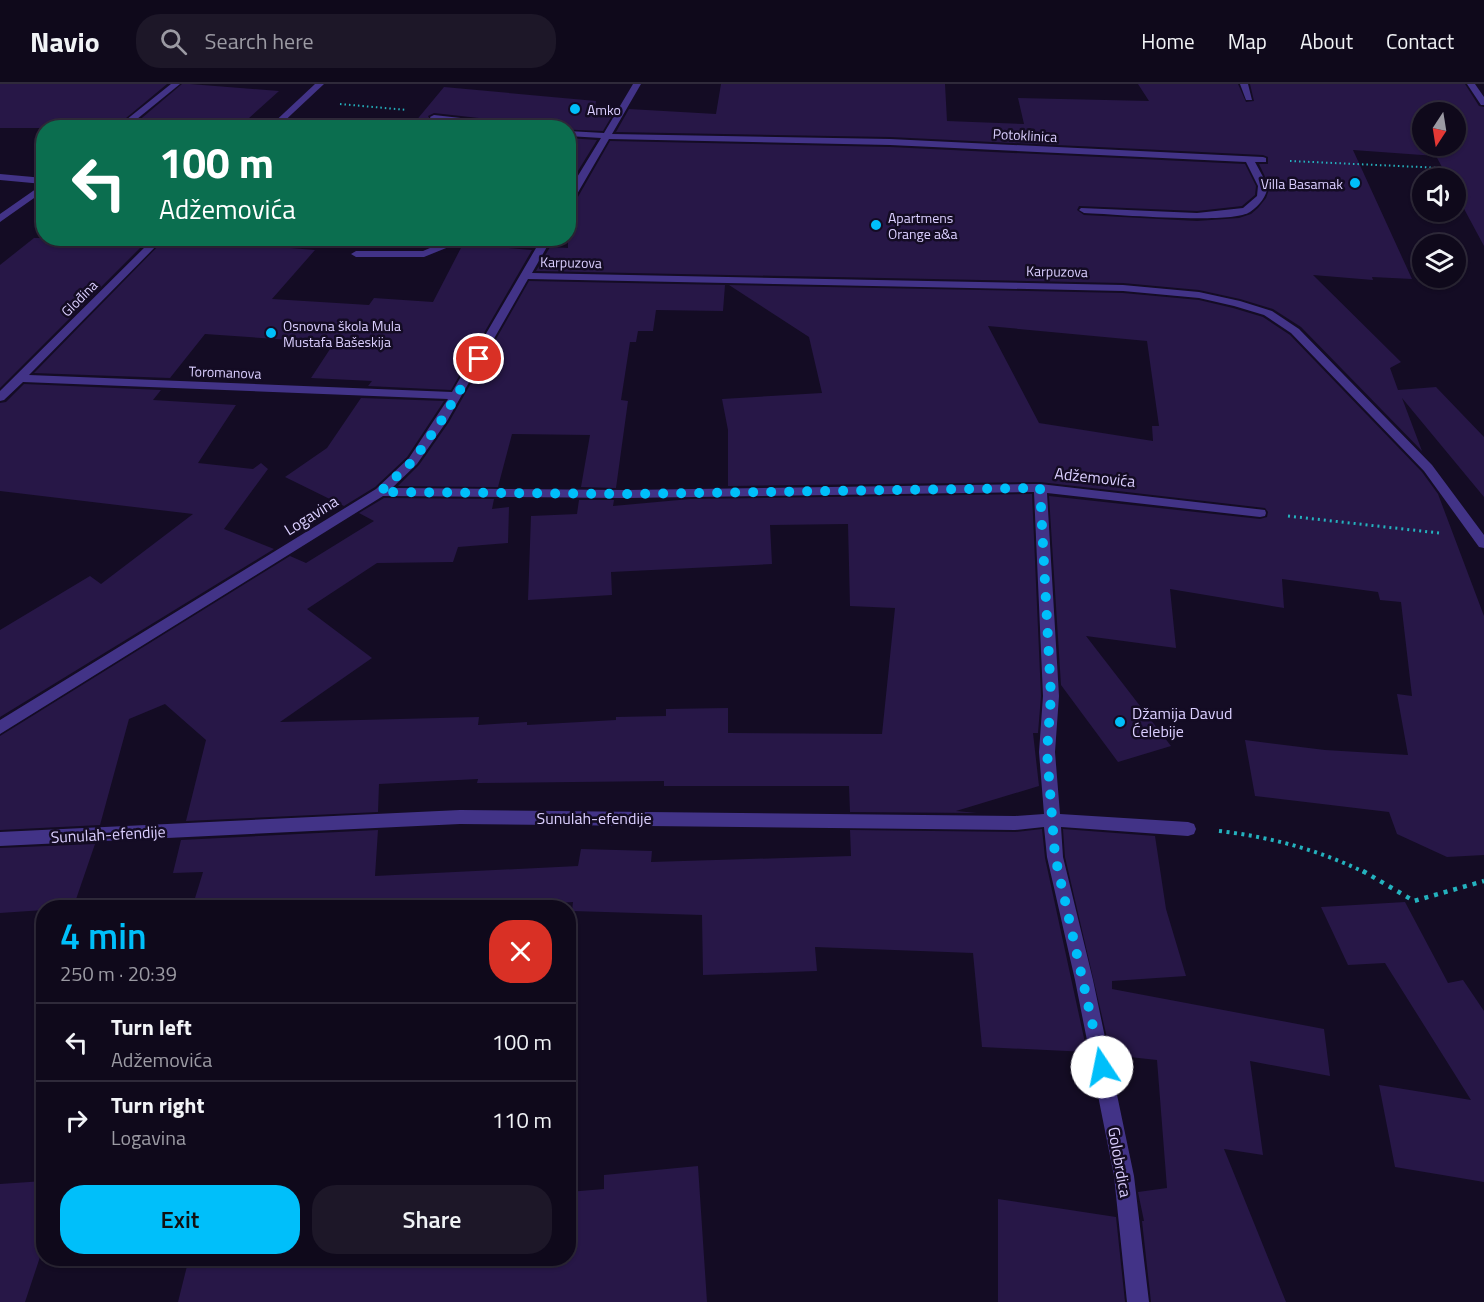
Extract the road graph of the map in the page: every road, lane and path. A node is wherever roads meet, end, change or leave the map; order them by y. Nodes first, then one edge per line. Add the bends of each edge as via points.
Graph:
1 (176, 84) edge
2 (320, 84) edge
3 (637, 84) edge
4 (1244, 84) edge
5 (1471, 84) edge
6 (1249, 98) dead end
7 (303, 100) junction
8 (1484, 103) edge
9 (409, 111) dead end
10 (434, 117) dead end
11 (130, 120) edge
12 (281, 120) edge
13 (458, 120) edge
14 (576, 134) edge
15 (606, 137) junction
16 (1249, 159) junction
17 (1263, 160) joint
18 (1442, 168) dead end
19 (0, 177) edge
20 (36, 180) edge
21 (576, 188) edge
22 (36, 192) edge
23 (1084, 210) dead end
24 (0, 219) edge
25 (152, 246) edge
26 (443, 246) edge
27 (543, 246) edge
28 (356, 254) dead end
29 (525, 276) junction
30 (20, 378) junction
31 (457, 396) junction
32 (0, 398) edge
33 (1040, 488) junction
34 (380, 492) junction
35 (1260, 513) joint
36 (1483, 541) edge
37 (0, 728) edge
38 (1052, 820) junction
39 (1188, 829) joint
40 (0, 839) edge
41 (1484, 881) edge
42 (1138, 1302) edge

1 - 11 street
2 - 7 street
3 - 15 street
4 - 6 street
5 - 8 street
7 - 9 path
7 - 12 street
10 - 13 street
14 - 15 street, Potoklinica
15 - 16 street, Potoklinica via 890,142
15 - 21 street
16 - 17 street, Potoklinica
16 - 23 street via 1263,186 1261,197 1246,211 1197,216
17 - 18 path
19 - 20 street
22 - 24 street
25 - 30 street, Glođina
26 - 28 street via 424,254
27 - 29 street, Logavina
29 - 31 street, Logavina
29 - 36 street, Karpuzova via 1122,288 1199,295 1236,303 1268,313 1317,352 1428,468
30 - 31 street, Toromanova
30 - 32 street
31 - 34 street, Logavina via 413,461
33 - 34 street, Adžemovića via 626,494
33 - 35 street, Adžemovića
33 - 38 street, Golobrdica via 1051,696 1047,752
34 - 37 street, Logavina
35 - 36 path
38 - 39 street, Sunulah-efendije
38 - 40 street, Sunulah-efendije via 1015,823 460,817
38 - 42 street, Golobrdica via 1055,856 1124,1176
39 - 41 path via 1254,834 1305,847 1357,866 1414,901

